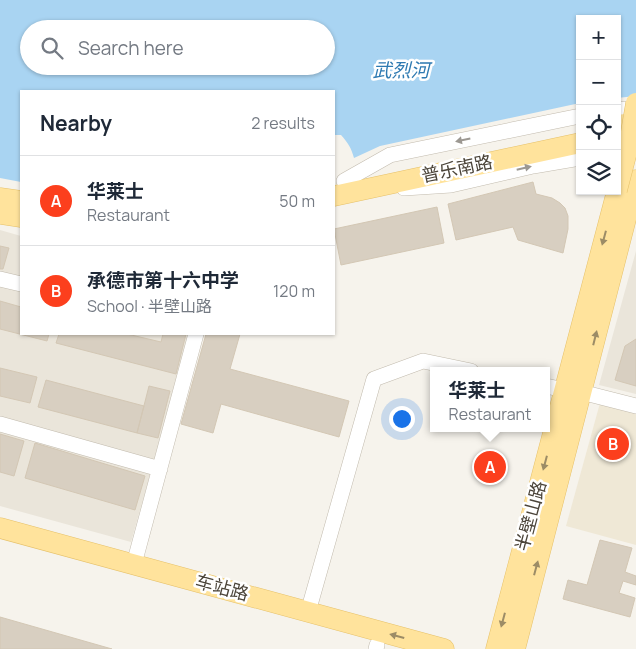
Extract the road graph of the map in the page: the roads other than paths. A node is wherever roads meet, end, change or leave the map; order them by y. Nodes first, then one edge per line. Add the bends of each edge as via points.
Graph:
1 (632, 110) edge
2 (576, 117) edge
3 (621, 121) edge
4 (576, 132) edge
5 (636, 135) edge
6 (621, 137) edge
7 (576, 144) edge
8 (636, 150) edge
9 (621, 152) edge
10 (576, 159) edge
11 (621, 175) edge
12 (636, 180) edge
13 (341, 188) edge
14 (616, 195) edge
15 (0, 198) edge
16 (20, 201) edge
17 (0, 214) edge
18 (20, 217) edge
19 (0, 279) edge
20 (20, 284) edge
21 (196, 335) edge
22 (452, 367) edge
23 (568, 387) edge
24 (636, 406) edge
25 (0, 424) edge
26 (160, 468) junction
27 (0, 528) edge
28 (0, 542) edge
29 (134, 564) junction
30 (308, 612) junction
31 (381, 648) edge
32 (444, 649) edge
33 (496, 649) edge
34 (515, 649) edge

1 - 3 main road
1 - 11 main road, bridge via 629,144
2 -> 13 street via 390,155
4 - 13 main road, 普乐南路
5 - 6 main road
7 - 13 main road, 普乐南路
8 - 9 street
13 -> 10 street via 451,185
23 -> 12 main road
14 -> 23 main road
15 - 16 main road
17 - 18 main road
19 - 20 street
21 - 26 street
22 - 30 street via 423,361 374,379
23 - 24 street
23 -> 33 main road, 半壁山路
34 -> 23 main road, 半壁山路
25 - 26 street
26 - 29 street
27 - 29 main road, 车站路
28 - 31 main road, 车站路
29 - 30 main road, 车站路
32 -> 30 main road, 车站路

